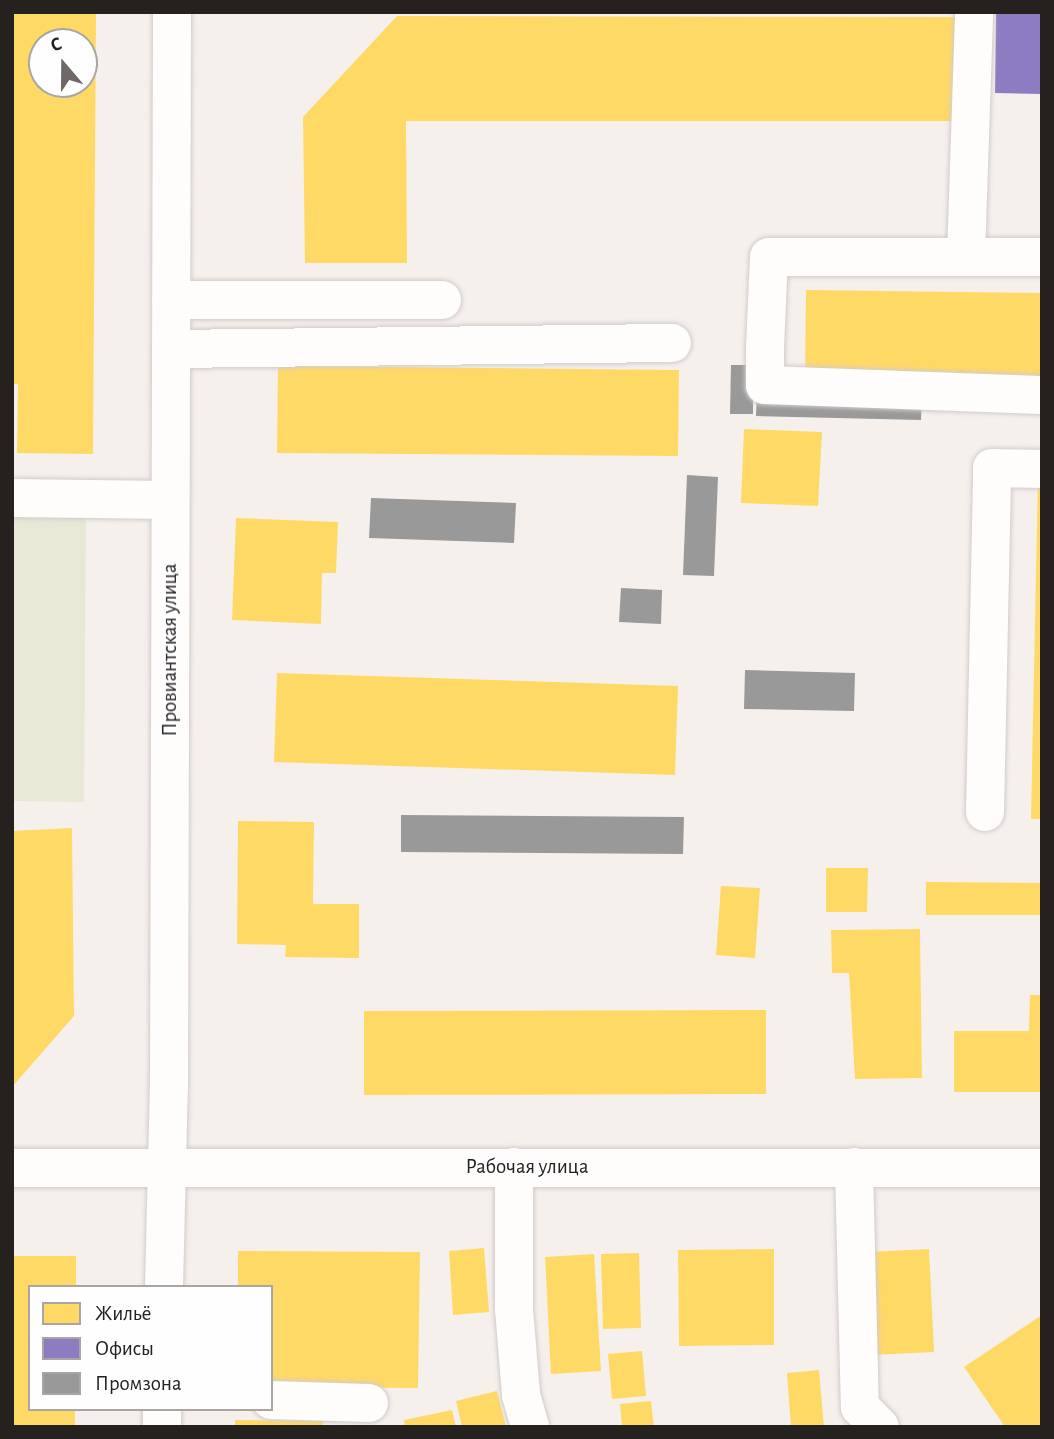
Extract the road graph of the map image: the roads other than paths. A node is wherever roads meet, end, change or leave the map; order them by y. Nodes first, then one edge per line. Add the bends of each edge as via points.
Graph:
1 (172, 12) edge
2 (974, 12) edge
3 (966, 257) junction
4 (1042, 257) edge
5 (171, 300) junction
6 (442, 300) dead end
7 (672, 343) dead end
8 (171, 349) junction
9 (1042, 396) edge
10 (1042, 469) edge
11 (12, 498) edge
12 (170, 500) junction
13 (985, 812) dead end
14 (165, 1167) junction
15 (513, 1167) junction
16 (854, 1167) junction
17 (12, 1168) edge
18 (1042, 1168) edge
19 (164, 1285) edge
20 (273, 1400) edge
21 (369, 1403) dead end
22 (530, 1427) edge
23 (880, 1427) edge

1 - 5 street, Провиантская улица
2 - 3 street
3 - 4 street
3 - 9 street via 769,257 765,385
5 - 6 street
5 - 8 street, Провиантская улица
7 - 8 street
8 - 12 street, Провиантская улица
10 - 13 street via 992,468
11 - 12 street
12 - 14 street, Провиантская улица
14 - 15 street, Рабочая улица
14 - 17 street, Рабочая улица
14 - 19 street, Провиантская улица
15 - 16 street, Рабочая улица
15 - 22 street via 514,1309 521,1395
16 - 18 street, Рабочая улица
16 - 23 street via 860,1407
20 - 21 street

